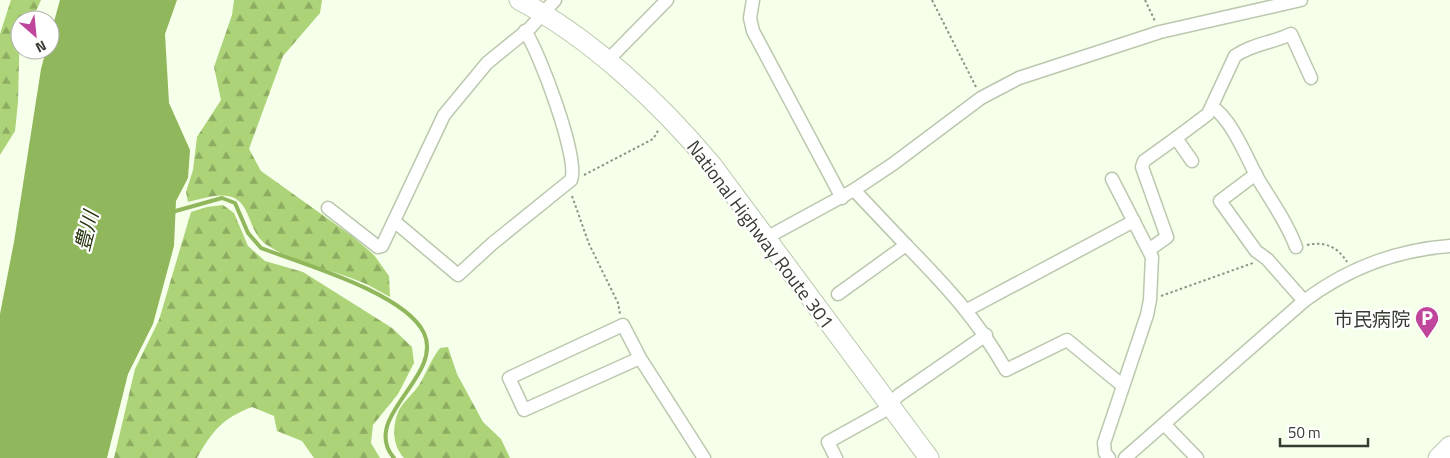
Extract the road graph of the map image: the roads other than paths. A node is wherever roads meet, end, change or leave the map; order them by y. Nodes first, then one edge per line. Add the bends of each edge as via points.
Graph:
1 (519, 0) edge
2 (667, 0) edge
3 (753, 0) edge
4 (1301, 0) edge
5 (550, 7) edge
6 (525, 32) junction
7 (607, 61) junction
8 (1311, 78) dead end
9 (1212, 107) junction
10 (1176, 138) junction
11 (1192, 161) dead end
12 (1256, 174) junction
13 (1112, 179) dead end
14 (854, 190) junction
15 (842, 198) junction
16 (328, 208) dead end
17 (394, 221) junction
18 (1134, 221) junction
19 (766, 238) junction
20 (906, 245) junction
21 (1450, 246) edge
22 (1296, 247) dead end
23 (1150, 249) junction
24 (838, 294) dead end
25 (1304, 301) junction
26 (966, 310) junction
27 (986, 335) junction
28 (640, 358) junction
29 (1123, 386) junction
30 (889, 405) junction
31 (1164, 424) junction
32 (1450, 446) edge
33 (704, 458) edge
34 (836, 458) edge
35 (929, 458) edge
36 (1109, 458) edge
37 (1125, 458) edge
38 (1197, 458) edge
39 (1438, 458) edge

1 - 5 highway, National Highway Route 301
2 - 7 street
3 - 15 street via 750,18 753,31
4 - 14 street via 1160,32 1019,78 981,98
5 - 6 street
5 - 7 highway, National Highway Route 301
6 - 17 street via 487,63 444,114
6 - 17 street via 569,143 571,180 458,275
7 - 19 highway, National Highway Route 301 via 667,116 712,165
8 - 9 street via 1291,34 1250,46 1236,56
9 - 10 street via 1208,114
9 - 12 street via 1241,144
10 - 11 street
10 - 23 street via 1144,161 1142,167 1167,237
12 - 22 street via 1289,228
12 - 25 street via 1220,201 1256,251
13 - 18 street
14 - 15 street
14 - 20 street
15 - 19 street
16 - 17 street via 378,247 382,246
18 - 23 street
18 - 26 street
19 - 30 highway, National Highway Route 301
20 - 24 street
20 - 26 street
21 - 25 street via 1402,253 1367,263 1330,282
23 - 29 street via 1150,300
25 - 31 street
26 - 27 street
27 - 29 street via 1006,370 1067,340
27 - 30 street
28 - 28 street via 623,326 509,378 524,410
28 - 33 street
29 - 36 street via 1104,443
30 - 34 street via 828,442
30 - 35 highway, National Highway Route 301
31 - 37 street
31 - 38 street
32 - 39 highway

